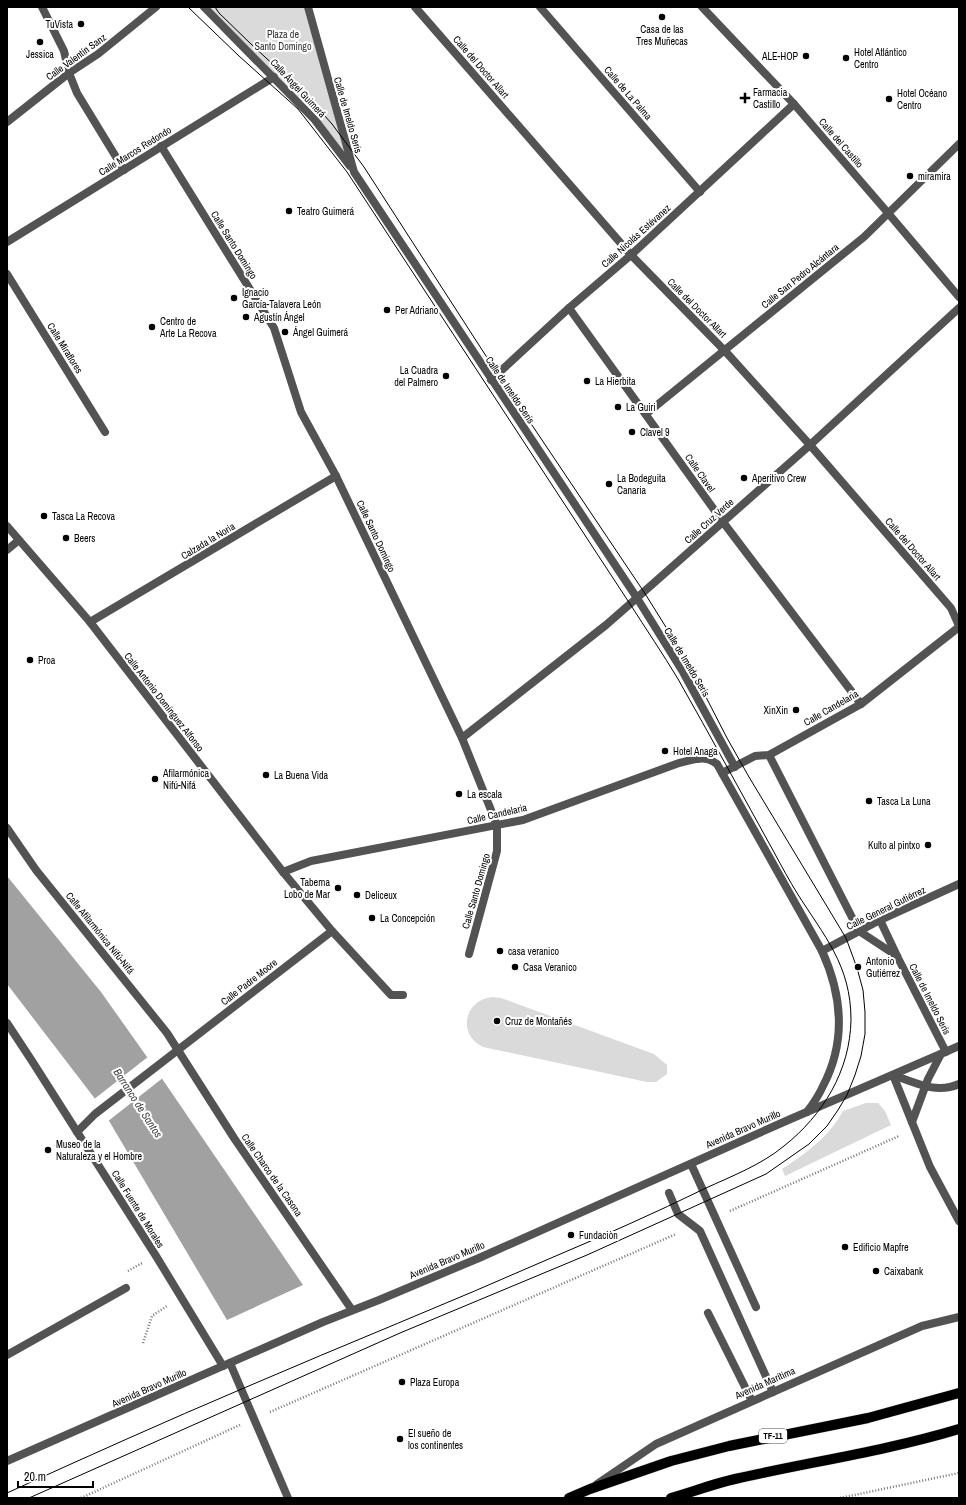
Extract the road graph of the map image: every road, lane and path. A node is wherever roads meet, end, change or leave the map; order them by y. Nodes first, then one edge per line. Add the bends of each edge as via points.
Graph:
1 (42, 7) edge
2 (156, 7) edge
3 (204, 7) edge
4 (308, 7) edge
5 (415, 7) edge
6 (540, 7) edge
7 (705, 8) edge
8 (68, 74) junction
9 (274, 77) junction
10 (794, 104) junction
11 (7, 122) edge
12 (959, 144) edge
13 (161, 146) junction
14 (124, 170) junction
15 (354, 172) junction
16 (700, 192) junction
17 (888, 213) junction
18 (7, 242) edge
19 (631, 255) junction
20 (7, 274) edge
21 (959, 297) edge
22 (569, 308) junction
23 (959, 308) edge
24 (725, 351) junction
25 (490, 380) junction
26 (646, 414) junction
27 (105, 432) dead end
28 (810, 445) junction
29 (336, 476) junction
30 (723, 522) junction
31 (7, 526) edge
32 (19, 540) junction
33 (7, 550) edge
34 (637, 598) junction
35 (90, 622) junction
36 (959, 626) edge
37 (861, 704) junction
38 (462, 738) junction
39 (769, 755) junction
40 (735, 767) junction
41 (722, 773) junction
42 (498, 825) junction
43 (7, 828) edge
44 (283, 872) junction
45 (959, 884) edge
46 (880, 920) junction
47 (332, 931) junction
48 (859, 931) junction
49 (822, 952) junction
50 (469, 954) dead end
51 (897, 956) junction
52 (403, 995) dead end
53 (7, 1023) edge
54 (959, 1046) edge
55 (178, 1049) junction
56 (943, 1053) junction
57 (893, 1074) junction
58 (959, 1084) edge
59 (926, 1087) junction
60 (807, 1112) junction
61 (913, 1126) junction
62 (77, 1132) junction
63 (691, 1164) junction
64 (669, 1193) dead end
65 (715, 1217) junction
66 (959, 1221) edge
67 (693, 1226) junction
68 (156, 1256) junction
69 (126, 1288) joint
70 (180, 1297) junction
71 (756, 1307) dead end
72 (352, 1310) junction
73 (708, 1313) dead end
74 (959, 1318) edge
75 (143, 1343) dead end
76 (7, 1355) edge
77 (230, 1363) junction
78 (773, 1392) junction
79 (959, 1393) edge
80 (752, 1402) junction
81 (255, 1418) junction
82 (959, 1429) edge
83 (7, 1461) edge
84 (959, 1473) edge
85 (590, 1489) junction
86 (81, 1498) edge
87 (288, 1498) edge
88 (569, 1498) edge
89 (670, 1498) edge
90 (840, 1498) edge

1 - 8 street via 64,51
2 - 8 street, Calle Valentín Sanz via 98,54
3 - 9 street, Calle Ángel Guimerá
4 - 15 street, Calle de Imeldo Serís
5 - 19 street, Calle del Doctor Allart
6 - 16 street, Calle de La Palma
7 - 10 street, Calle del Castillo
8 - 11 street, Calle Valentín Sanz
8 - 14 street
9 - 13 street, Calle Marcos Redondo
9 - 15 street, Calle Ángel Guimerá via 315,120
10 - 16 street, Calle Nicolás Estévanez
10 - 17 street, Calle del Castillo
12 - 17 street, Calle San Pedro Alcántara
13 - 14 street, Calle Marcos Redondo
13 - 29 street, Calle Santo Domingo via 274,328 301,412
14 - 18 street, Calle Marcos Redondo
15 - 25 street, Calle de Imeldo Serís
16 - 19 street, Calle Nicolás Estévanez
17 - 21 street, Calle del Castillo
17 - 24 street, Calle San Pedro Alcántara via 864,236
19 - 22 street, Calle Nicolás Estévanez
19 - 24 street, Calle del Doctor Allart
20 - 27 street, Calle Miraflores
22 - 25 street, Calle Nicolás Estévanez
22 - 26 street, Calle Clavel
23 - 28 street, Calle Cruz Verde
24 - 26 street, Calle San Pedro Alcántara
24 - 28 street, Calle del Doctor Allart
25 - 34 street, Calle de Imeldo Serís
26 - 30 street, Calle Clavel
28 - 30 street, Calle Cruz Verde
28 - 36 street, Calle del Doctor Allart via 950,608
29 - 35 street, Calzada la Noria
29 - 38 street, Calle Santo Domingo
30 - 34 street, Calle Cruz Verde
30 - 37 street, Calle Clavel
31 - 32 street, Calle Antonio Domínguez Alfonso
32 - 33 street
32 - 35 street, Calle Antonio Domínguez Alfonso
34 - 38 street, Calle Cruz Verde
34 - 40 street, Calle de Imeldo Serís via 683,672
35 - 44 street, Calle Antonio Domínguez Alfonso
36 - 37 street, Calle Candelaria
37 - 39 street, Calle Candelaria
38 - 42 street, Calle Santo Domingo
39 - 40 street, Calle Candelaria via 755,756
39 - 48 street, Calle de Imeldo Serís
40 - 41 street, Calle Candelaria
41 - 42 street, Calle Candelaria via 717,764 710,759 702,758 679,763 523,820
41 - 49 street
42 - 44 street, Calle Candelaria via 311,861
42 - 50 street, Calle Santo Domingo via 497,851
43 - 55 street, Calle Afilarmónica Nifú-Nifá via 36,870
44 - 47 street, Calle Antonio Domínguez Alfonso
45 - 46 street, Calle General Gutiérrez
46 - 48 street, Calle General Gutiérrez
46 - 51 street, Calle de Imeldo Serís
47 - 52 street, Calle Antonio Domínguez Alfonso via 391,995
47 - 55 street, Calle Padre Moore
48 - 49 street, Calle General Gutiérrez
48 - 51 street, Calle de Imeldo Serís
49 - 60 street via 835,985 839,1029 830,1069 823,1087
51 - 56 street, Calle de Imeldo Serís
53 - 62 street, Calle Fuente de Morales
54 - 56 street, Avenida Bravo Murillo
55 - 62 street, Calle Padre Moore
55 - 72 street, Calle Charco de la Casona via 234,1138
56 - 57 street, Avenida Bravo Murillo
56 - 59 street via 930,1074
57 - 59 street
57 - 60 street, Avenida Bravo Murillo
57 - 61 street
58 - 59 street via 950,1088
59 - 61 street
60 - 63 street, Avenida Bravo Murillo
61 - 65 path
61 - 66 street via 930,1167
62 - 68 street, Calle Fuente de Morales
63 - 65 street
63 - 72 street, Avenida Bravo Murillo via 479,1258
64 - 67 street via 678,1214
65 - 71 street
67 - 78 street via 700,1231
67 - 81 path
68 - 69 path via 120,1275
68 - 70 street, Calle Fuente de Morales
69 - 76 street
70 - 75 path via 152,1316
70 - 77 street, Calle Fuente de Morales
72 - 77 street, Avenida Bravo Murillo
73 - 80 street
74 - 78 street, Avenida Marítima via 922,1326
77 - 81 street, Calle Fuente de Morales
77 - 83 street, Avenida Bravo Murillo
78 - 80 street, Avenida Marítima
79 - 85 main road, Avenida Marítima / TF-11 via 868,1418 715,1449
80 - 85 street, Avenida Marítima via 656,1444
81 - 86 path
81 - 87 street, Calle Fuente de Morales
82 - 89 main road via 734,1479
84 - 90 path
85 - 88 main road, Avenida Marítima / TF-11

